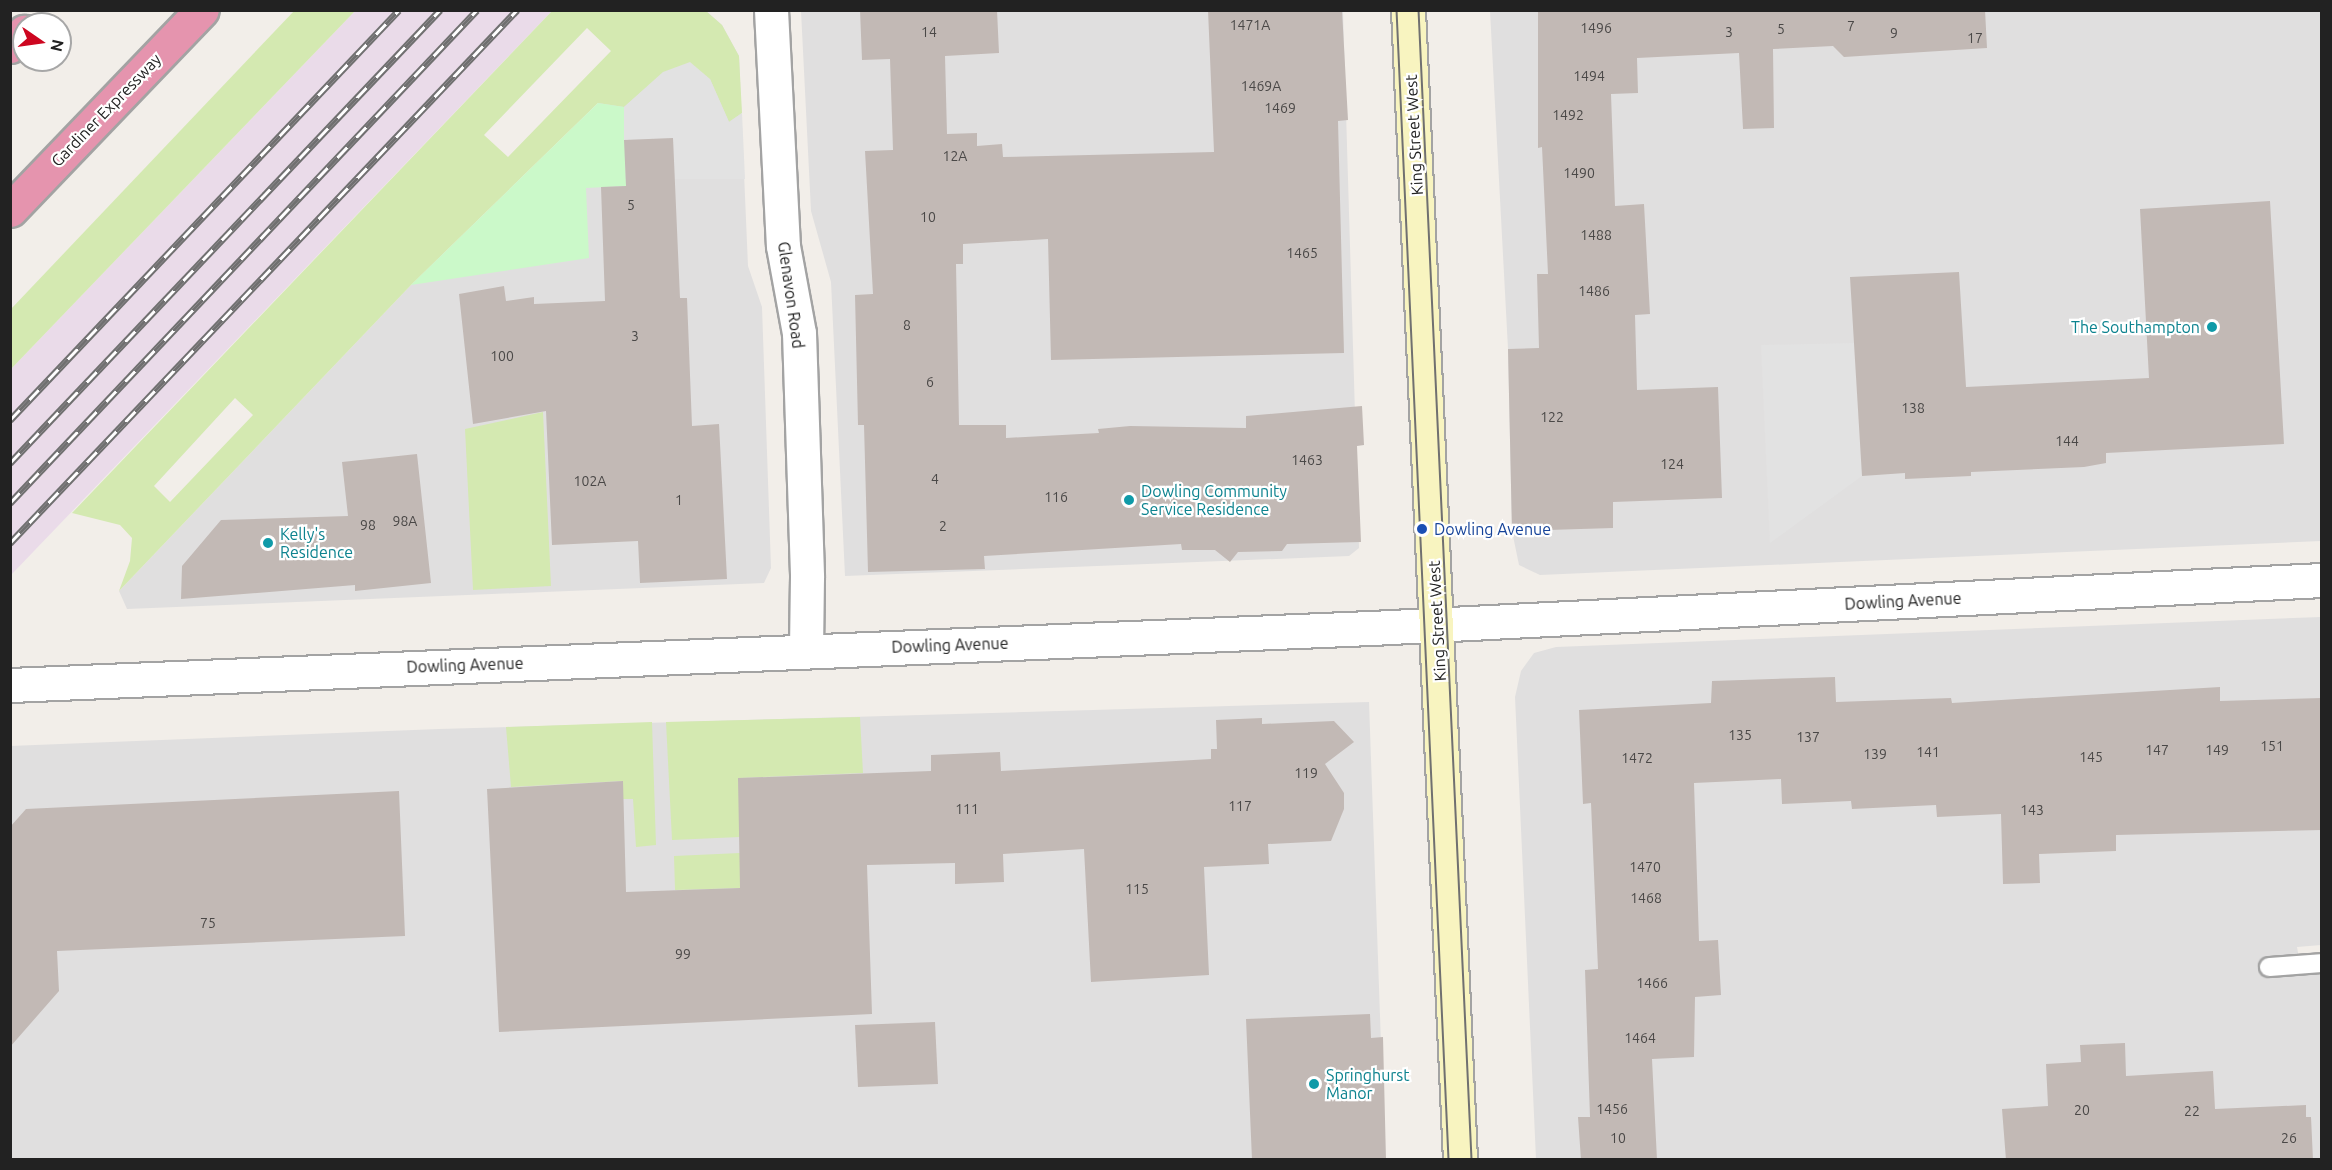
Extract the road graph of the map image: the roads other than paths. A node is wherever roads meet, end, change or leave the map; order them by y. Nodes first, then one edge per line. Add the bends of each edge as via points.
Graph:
1 (202, 10) edge
2 (771, 10) edge
3 (1408, 10) edge
4 (10, 210) edge
5 (2322, 580) edge
6 (1438, 623) junction
7 (806, 651) junction
8 (10, 685) edge
9 (2322, 963) edge
10 (2269, 967) dead end
11 (1460, 1160) edge

1 - 4 highway, Gardiner Expressway
2 - 7 street, Glenavon Road via 783,246 799,333
3 - 6 main road, King Street West
5 - 6 street, Dowling Avenue
6 - 7 street, Dowling Avenue
6 - 11 main road, King Street West
7 - 8 street, Dowling Avenue
9 - 10 lane

